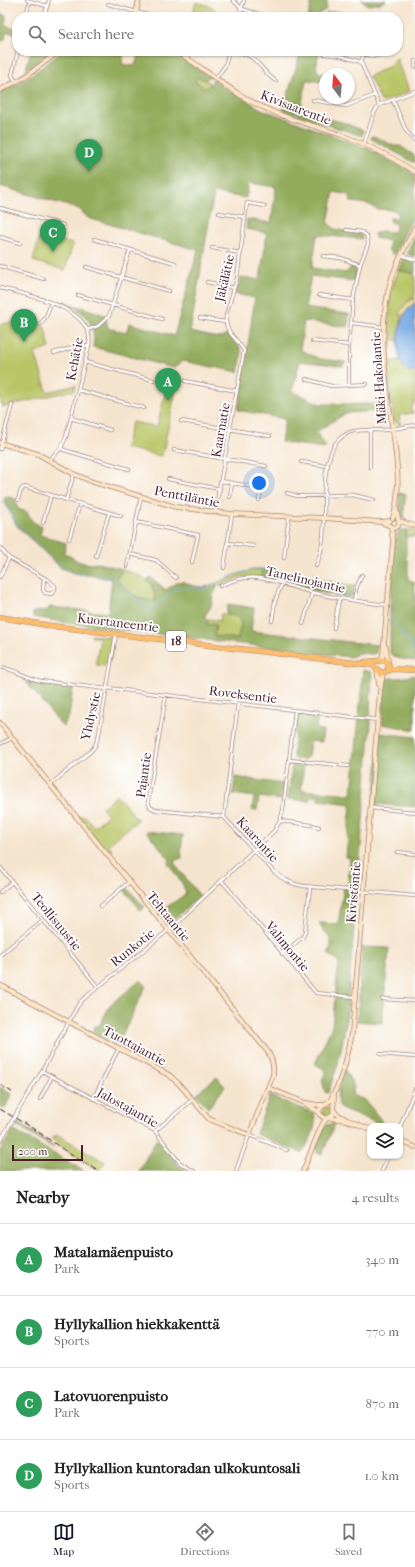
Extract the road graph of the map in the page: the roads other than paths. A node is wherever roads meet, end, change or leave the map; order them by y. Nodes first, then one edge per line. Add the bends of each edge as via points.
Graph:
1 (28, 0) edge
2 (49, 0) edge
3 (139, 0) edge
4 (233, 0) edge
5 (244, 0) edge
6 (108, 4) dead end
7 (48, 6) junction
8 (242, 9) junction
9 (26, 12) edge
10 (46, 12) edge
11 (136, 12) joint
12 (241, 12) edge
13 (252, 12) edge
14 (17, 56) edge
15 (53, 56) edge
16 (183, 56) edge
17 (228, 56) edge
18 (249, 56) edge
19 (341, 56) edge
20 (363, 56) edge
21 (415, 61) edge
22 (361, 62) junction
23 (415, 67) edge
24 (216, 78) junction
25 (276, 81) dead end
26 (16, 82) junction
27 (0, 90) edge
28 (415, 90) edge
29 (375, 95) junction
30 (313, 100) dead end
31 (393, 100) junction
32 (379, 105) junction
33 (415, 141) edge
34 (364, 144) junction
35 (415, 172) edge
36 (265, 206) dead end
37 (0, 208) edge
38 (218, 213) dead end
39 (245, 217) junction
40 (63, 225) dead end
41 (415, 227) edge
42 (346, 230) dead end
43 (0, 237) edge
44 (94, 239) dead end
45 (20, 243) dead end
46 (212, 248) dead end
47 (130, 250) junction
48 (241, 253) junction
49 (402, 254) junction
50 (322, 256) dead end
51 (415, 260) edge
52 (175, 263) dead end
53 (360, 265) junction
54 (0, 266) edge
55 (86, 268) dead end
56 (121, 278) junction
57 (44, 279) dead end
58 (207, 282) dead end
59 (0, 288) edge
60 (234, 288) junction
61 (169, 291) dead end
62 (78, 295) dead end
63 (319, 295) dead end
64 (353, 300) junction
65 (51, 302) junction
66 (113, 305) junction
67 (200, 318) dead end
68 (162, 319) dead end
69 (225, 322) junction
70 (40, 324) dead end
71 (351, 324) junction
72 (384, 327) junction
73 (87, 330) junction
74 (312, 341) dead end
75 (349, 345) junction
76 (89, 346) junction
77 (244, 351) joint
78 (54, 353) dead end
79 (85, 362) junction
80 (153, 380) dead end
81 (306, 380) dead end
82 (185, 381) dead end
83 (367, 384) dead end
84 (349, 385) junction
85 (78, 390) junction
86 (237, 391) junction
87 (12, 405) dead end
88 (144, 408) dead end
89 (71, 418) junction
90 (181, 421) dead end
91 (415, 425) edge
92 (392, 429) junction
93 (110, 430) dead end
94 (230, 430) junction
95 (370, 431) junction
96 (270, 436) dead end
97 (1, 443) edge
98 (61, 448) junction
99 (0, 449) edge
100 (174, 450) dead end
101 (226, 459) junction
102 (50, 460) junction
103 (301, 462) dead end
104 (266, 466) dead end
105 (328, 466) junction
106 (370, 467) dead end
107 (129, 469) dead end
108 (74, 474) junction
109 (168, 479) dead end
110 (221, 481) junction
111 (232, 483) junction
112 (220, 489) junction
113 (287, 493) dead end
114 (51, 495) junction
115 (325, 496) junction
116 (141, 497) junction
117 (230, 497) dead end
118 (18, 500) dead end
119 (66, 500) junction
120 (259, 500) dead end
121 (374, 500) dead end
122 (80, 504) junction
123 (215, 512) junction
124 (109, 513) junction
125 (232, 514) junction
126 (121, 516) dead end
127 (289, 517) junction
128 (324, 518) junction
129 (136, 522) junction
130 (394, 522) junction
131 (42, 523) dead end
132 (410, 525) junction
133 (415, 526) edge
134 (397, 527) junction
135 (69, 539) dead end
136 (393, 541) junction
137 (227, 543) junction
138 (253, 546) dead end
139 (0, 548) edge
140 (130, 554) junction
141 (96, 556) dead end
142 (9, 558) junction
143 (284, 558) dead end
144 (192, 562) dead end
145 (316, 566) dead end
146 (127, 567) dead end
147 (224, 568) dead end
148 (362, 575) dead end
149 (0, 577) edge
150 (44, 578) junction
151 (176, 578) dead end
152 (282, 583) junction
153 (220, 586) dead end
154 (312, 593) junction
155 (339, 599) junction
156 (354, 600) junction
157 (388, 605) junction
158 (0, 617) edge
159 (272, 621) dead end
160 (303, 624) dead end
161 (334, 628) dead end
162 (116, 633) junction
163 (385, 640) junction
164 (380, 660) junction
165 (352, 662) junction
166 (389, 663) junction
167 (0, 667) edge
168 (377, 669) junction
169 (413, 670) edge
170 (385, 672) junction
171 (107, 688) junction
172 (380, 690) junction
173 (166, 695) junction
174 (238, 704) junction
175 (295, 711) junction
176 (378, 720) junction
177 (0, 723) edge
178 (12, 738) junction
179 (0, 744) edge
180 (290, 760) junction
181 (348, 766) dead end
182 (50, 785) junction
183 (370, 808) junction
184 (415, 812) edge
185 (224, 817) junction
186 (280, 821) junction
187 (319, 827) dead end
188 (255, 850) junction
189 (397, 852) dead end
190 (415, 854) edge
191 (0, 867) edge
192 (222, 881) junction
193 (12, 882) junction
194 (129, 882) junction
195 (310, 887) junction
196 (0, 892) edge
197 (363, 892) junction
198 (415, 896) edge
199 (101, 906) dead end
200 (43, 920) junction
201 (168, 930) junction
202 (282, 954) junction
203 (0, 955) edge
204 (0, 985) edge
205 (98, 987) junction
206 (355, 997) junction
207 (382, 999) dead end
208 (415, 1002) edge
209 (69, 1022) junction
210 (119, 1048) junction
211 (380, 1054) dead end
212 (415, 1057) edge
213 (42, 1071) junction
214 (52, 1076) junction
215 (268, 1088) junction
216 (415, 1089) edge
217 (414, 1093) edge
218 (334, 1094) junction
219 (93, 1098) junction
220 (40, 1099) dead end
221 (192, 1100) junction
222 (303, 1102) junction
223 (325, 1105) junction
224 (334, 1110) junction
225 (320, 1114) junction
226 (328, 1119) junction
227 (350, 1121) junction
228 (402, 1123) edge
229 (367, 1128) edge
230 (320, 1129) junction
231 (155, 1131) junction
232 (249, 1135) junction
233 (0, 1141) edge
234 (403, 1142) edge
235 (415, 1147) edge
236 (287, 1150) dead end
237 (387, 1159) edge
238 (194, 1171) edge
239 (236, 1171) edge
240 (303, 1171) edge
241 (382, 1171) edge

1 - 7 street
1 - 9 street
2 - 7 street
3 - 11 street
4 - 8 street
5 - 8 street
6 - 11 street
7 - 10 street
8 - 12 street
8 - 13 street
14 - 26 street via 12,75
15 - 26 street
16 - 24 street, Kivisaarentie
17 - 24 street via 225,66
18 - 25 street
19 - 22 street
20 - 22 street
21 - 23 street
22 - 29 street
24 - 34 street, Kivisaarentie via 269,110
26 - 27 street
28 - 31 street
29 - 30 street via 346,106
29 - 32 street
31 - 32 street
31 - 33 street via 406,131
32 - 34 street
34 - 35 street, Kivisaarentie
36 - 39 street, Jäkälätie via 247,203
37 - 40 street
38 - 39 street
39 - 48 street, Jäkälätie
41 - 49 street, Mäki-Hakolantie
42 - 53 street via 362,232 367,236 368,244
43 - 45 street
44 - 47 street
46 - 48 street
47 - 52 street
47 - 56 street
48 - 60 street, Jäkälätie
49 - 51 street
49 - 72 street, Mäki-Hakolantie via 389,288
50 - 53 street via 341,258
53 - 64 street
54 - 57 street
55 - 56 street
56 - 61 street
56 - 66 street
58 - 60 street
59 - 65 street, Kehätie
60 - 69 street, Jäkälätie
62 - 66 street
63 - 64 street
64 - 71 street
65 - 70 street via 46,318
65 - 73 street, Kehätie via 70,312
66 - 68 street
66 - 73 street via 104,322
67 - 69 street
69 - 77 street, Jäkälätie via 230,335
71 - 72 street
71 - 75 street
72 - 92 street, Mäki-Hakolantie via 385,371
73 - 76 street, Kehätie
74 - 75 street
75 - 84 street
76 - 78 street
76 - 79 street, Kehätie
77 - 86 street, Kaarnatie
79 - 80 street
79 - 85 street, Kehätie
81 - 84 street via 331,386
82 - 86 street
83 - 84 street
85 - 88 street
85 - 89 street, Kehätie
86 - 94 street, Kaarnatie
87 - 97 street
89 - 93 street
89 - 98 street, Kehätie
90 - 94 street
91 - 92 street
92 - 95 street
92 - 130 street, Mäki-Hakolantie via 396,468
94 - 96 street
94 - 101 street, Kaarnatie
95 - 105 street via 349,432 340,438 333,446
95 - 106 street
97 - 99 street
97 - 102 street, Penttiläntie
98 - 102 street, Kehätie
98 - 107 street
100 - 101 street
101 - 104 street
101 - 110 street, Kaarnatie
102 - 108 street, Penttiläntie
103 - 105 street
105 - 115 street
108 - 116 street, Penttiläntie
108 - 119 street
109 - 112 street
110 - 111 street
110 - 112 street, Kaarnatie
111 - 117 street
111 - 120 street via 261,488
112 - 123 street, Kaarnatie
113 - 115 street via 297,496
114 - 118 street via 24,487
114 - 119 street
114 - 131 street
115 - 121 street via 353,495
115 - 128 street
116 - 123 street, Penttiläntie
116 - 129 street
119 - 122 street
122 - 124 street
122 - 135 street
123 - 125 street, Penttiläntie
124 - 126 street
124 - 141 street
125 - 127 street, Penttiläntie
125 - 137 street
127 - 128 street, Penttiläntie
127 - 143 street
128 - 130 street, Penttiläntie
128 - 145 street
129 - 140 street
129 - 144 street via 198,535
130 - 132 street, Penttiläntie
130 - 134 street, Mäki-Hakolantie
130 - 136 street, Mäki-Hakolantie
132 - 133 street, Penttiläntie
132 - 134 street, Penttiläntie
134 - 136 street, Mäki-Hakolantie
136 - 157 street, Mäki-Hakolantie
137 - 138 street
137 - 147 street
139 - 142 street
140 - 146 street
140 - 151 street via 156,560
142 - 149 street
142 - 150 street
148 - 156 street
150 - 150 street via 43,590 51,594 55,586
152 - 153 street, Tanelinojantie via 245,577
152 - 154 street, Tanelinojantie
152 - 159 street
154 - 155 street, Tanelinojantie
154 - 160 street
155 - 156 street, Tanelinojantie
155 - 161 street
156 - 157 street, Tanelinojantie
157 - 163 street, Mäki-Hakolantie
158 - 162 highway, Kuortaneentie / 18
162 - 165 highway, Kuortaneentie / 18
162 - 171 street, Yhdystie
163 - 164 street, Mäki-Hakolantie
163 - 166 street, Mäki-Hakolantie
164 - 165 highway, Kuortaneentie / 18
164 - 166 highway, 18
164 - 168 highway via 376,665
165 - 168 highway, Kuortaneentie / 18 via 372,665
166 - 169 highway, 18
166 - 170 highway
167 - 171 street, Roveksentie via 40,681
168 - 170 highway, 18
168 - 172 street, Kivistöntie
169 - 170 highway, 18
170 - 172 street, Kivistöntie
171 - 173 street, Roveksentie
171 - 182 street, Yhdystie via 96,746
172 - 176 street, Kivistöntie
173 - 174 street, Roveksentie
173 - 185 street, Pajantie via 148,801 150,807 156,810
174 - 175 street, Roveksentie
174 - 185 street, Kaarantie
175 - 176 street, Roveksentie
175 - 180 street, Runkotie
176 - 183 street, Kivistöntie
177 - 178 street, Tehtaantie
178 - 179 street
178 - 182 street, Tehtaantie
180 - 181 street
180 - 186 street, Runkotie
182 - 194 street, Tehtaantie
183 - 184 street
183 - 197 street, Kivistöntie
185 - 188 street, Kaarantie
186 - 187 street
186 - 188 street, Runkotie
188 - 192 street, Runkotie
188 - 195 street, Kaarantie via 280,877
189 - 190 street
191 - 193 street, Teollisuustie
192 - 201 street, Runkotie
192 - 202 street, Valimontie
193 - 196 street
193 - 200 street, Teollisuustie
194 - 199 street
194 - 201 street, Tehtaantie
195 - 197 street, Kaarantie
195 - 202 street via 303,937
197 - 198 street, Kaarantie
197 - 206 street, Kivistöntie
200 - 203 street
200 - 205 street, Teollisuustie
201 - 205 street, Runkotie
201 - 215 street, Tehtaantie via 268,1052 274,1068
202 - 206 street, Valimontie via 316,993
204 - 209 street, Tuottajantie
205 - 209 street, Runkotie via 81,1001
206 - 218 street, Kivistöntie via 350,1045
207 - 208 street
209 - 210 street, Tuottajantie
209 - 213 street, Runkotie
210 - 219 street
210 - 221 street, Tuottajantie via 174,1079
211 - 212 street
213 - 214 street, Jalostajantie
213 - 233 street, Runkotie
214 - 219 street, Jalostajantie
214 - 220 street
215 - 222 street
215 - 232 street, Tehtaantie
216 - 217 street
217 - 228 street
218 - 223 street, Kivistöntie
218 - 224 street, Kivistöntie
219 - 231 street, Jalostajantie
221 - 231 street
221 - 232 street, Tuottajantie via 209,1119
222 - 223 street
222 - 225 street
223 - 224 street via 331,1106
223 - 225 street via 321,1108
224 - 226 street
224 - 227 street via 336,1114
225 - 226 street
225 - 230 street
226 - 227 street
226 - 230 street
227 - 229 street
230 - 240 street
231 - 238 street, Jalostajantie via 180,1163
232 - 236 street
232 - 239 street
234 - 235 street
237 - 241 street

